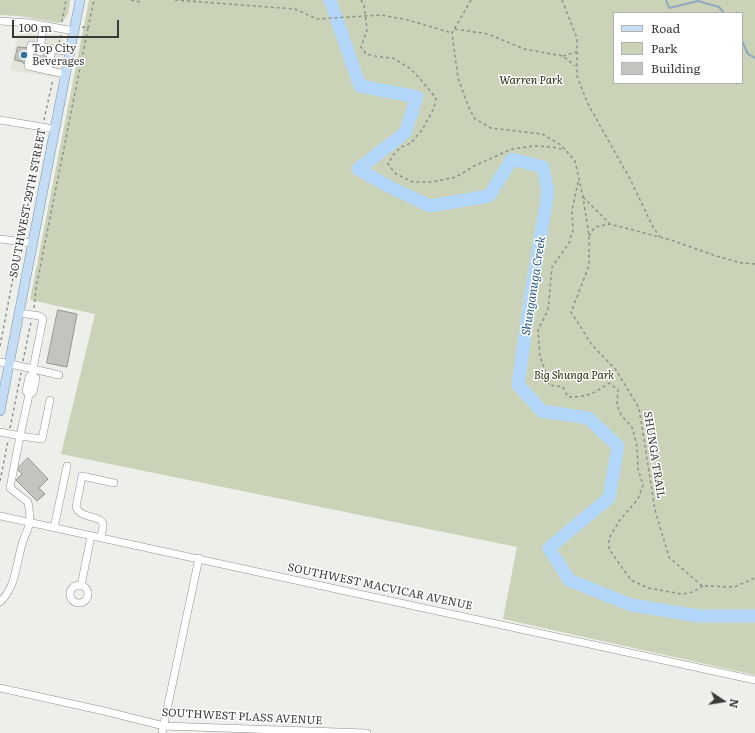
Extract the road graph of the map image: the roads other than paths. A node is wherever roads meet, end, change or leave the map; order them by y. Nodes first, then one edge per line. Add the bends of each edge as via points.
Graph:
1 (80, 0) edge
2 (0, 21) edge
3 (43, 26) junction
4 (74, 31) junction
5 (40, 49) junction
6 (55, 49) junction
7 (70, 52) junction
8 (51, 71) junction
9 (65, 74) junction
10 (0, 120) edge
11 (54, 129) junction
12 (0, 239) edge
13 (32, 243) junction
14 (19, 313) junction
15 (4, 363) edge
16 (32, 372) junction
17 (59, 375) dead end
18 (50, 400) dead end
19 (0, 411) edge
20 (0, 432) edge
21 (20, 436) junction
22 (67, 466) dead end
23 (114, 483) dead end
24 (0, 516) edge
25 (30, 522) junction
26 (54, 528) junction
27 (91, 536) junction
28 (101, 538) junction
29 (199, 558) junction
30 (82, 586) dead end
31 (0, 602) edge
32 (755, 680) edge
33 (0, 688) edge
34 (163, 729) edge
35 (367, 733) edge

1 - 4 main road, SOUTHWEST 29TH STREET
2 - 3 street
3 - 4 street
3 - 5 street
4 - 7 main road, SOUTHWEST 29TH STREET
5 - 6 street
5 - 8 street via 31,45 28,66 37,65
6 - 7 street
6 - 8 street
7 - 9 main road, SOUTHWEST 29TH STREET
8 - 9 street
9 - 11 main road, SOUTHWEST 29TH STREET
10 - 11 street
11 - 13 main road, SOUTHWEST 29TH STREET
12 - 13 street
13 - 14 main road, SOUTHWEST 29TH STREET
14 - 15 main road, SOUTHWEST 29TH STREET
14 - 16 street via 40,316 42,319
15 - 16 street
15 - 19 main road, SOUTHWEST 29TH STREET
16 - 17 street
16 - 21 street via 26,391 29,395
18 - 21 street via 42,439
20 - 21 street
21 - 25 street via 10,488 28,502
22 - 26 street
23 - 28 street via 82,476 76,507 82,515 98,518 102,522
24 - 25 street, SOUTHWEST MACVICAR AVENUE
25 - 26 street, SOUTHWEST MACVICAR AVENUE
25 - 31 street via 14,578 8,593
26 - 27 street, SOUTHWEST MACVICAR AVENUE
27 - 28 street, SOUTHWEST MACVICAR AVENUE
27 - 30 street
28 - 29 street, SOUTHWEST MACVICAR AVENUE
29 - 32 street, SOUTHWEST MACVICAR AVENUE
29 - 34 street
33 - 34 street, SOUTHWEST PLASS AVENUE via 104,710
34 - 35 street, SOUTHWEST PLASS AVENUE

